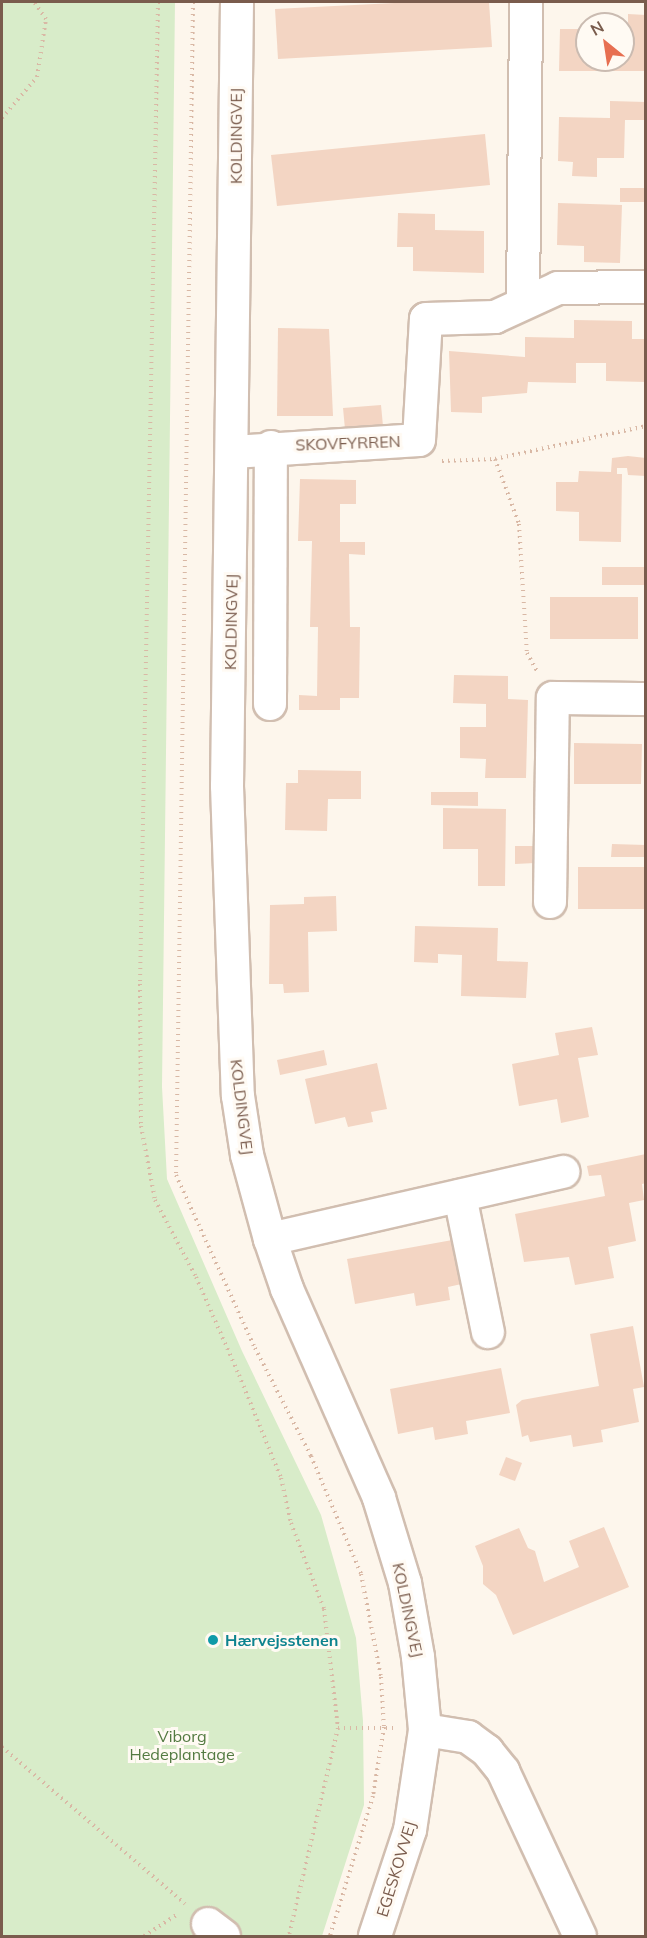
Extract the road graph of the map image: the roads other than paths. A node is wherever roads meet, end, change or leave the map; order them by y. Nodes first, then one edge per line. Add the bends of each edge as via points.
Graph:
1 (237, 2) edge
2 (526, 2) edge
3 (645, 287) edge
4 (523, 301) junction
5 (271, 447) junction
6 (234, 452) junction
7 (645, 699) edge
8 (270, 704) dead end
9 (550, 902) dead end
10 (563, 1172) dead end
11 (460, 1196) junction
12 (270, 1239) junction
13 (488, 1332) dead end
14 (425, 1730) junction
15 (375, 1936) edge
16 (580, 1936) edge

1 - 6 street, KOLDINGVEJ
2 - 4 street
3 - 4 street, SKOVFYRREN via 558,288
4 - 5 street, SKOVFYRREN via 495,317 426,319 419,440
5 - 6 street, SKOVFYRREN
5 - 8 street, SKOVFYRREN
6 - 12 street, KOLDINGVEJ via 227,786 232,997 238,1095 247,1155
7 - 9 street via 553,698
10 - 11 street
11 - 12 street
11 - 13 street
12 - 14 street, KOLDINGVEJ via 287,1289 379,1498 405,1583
14 - 15 street, EGESKOVVEJ via 410,1830
14 - 16 street via 468,1737 487,1750 504,1771

